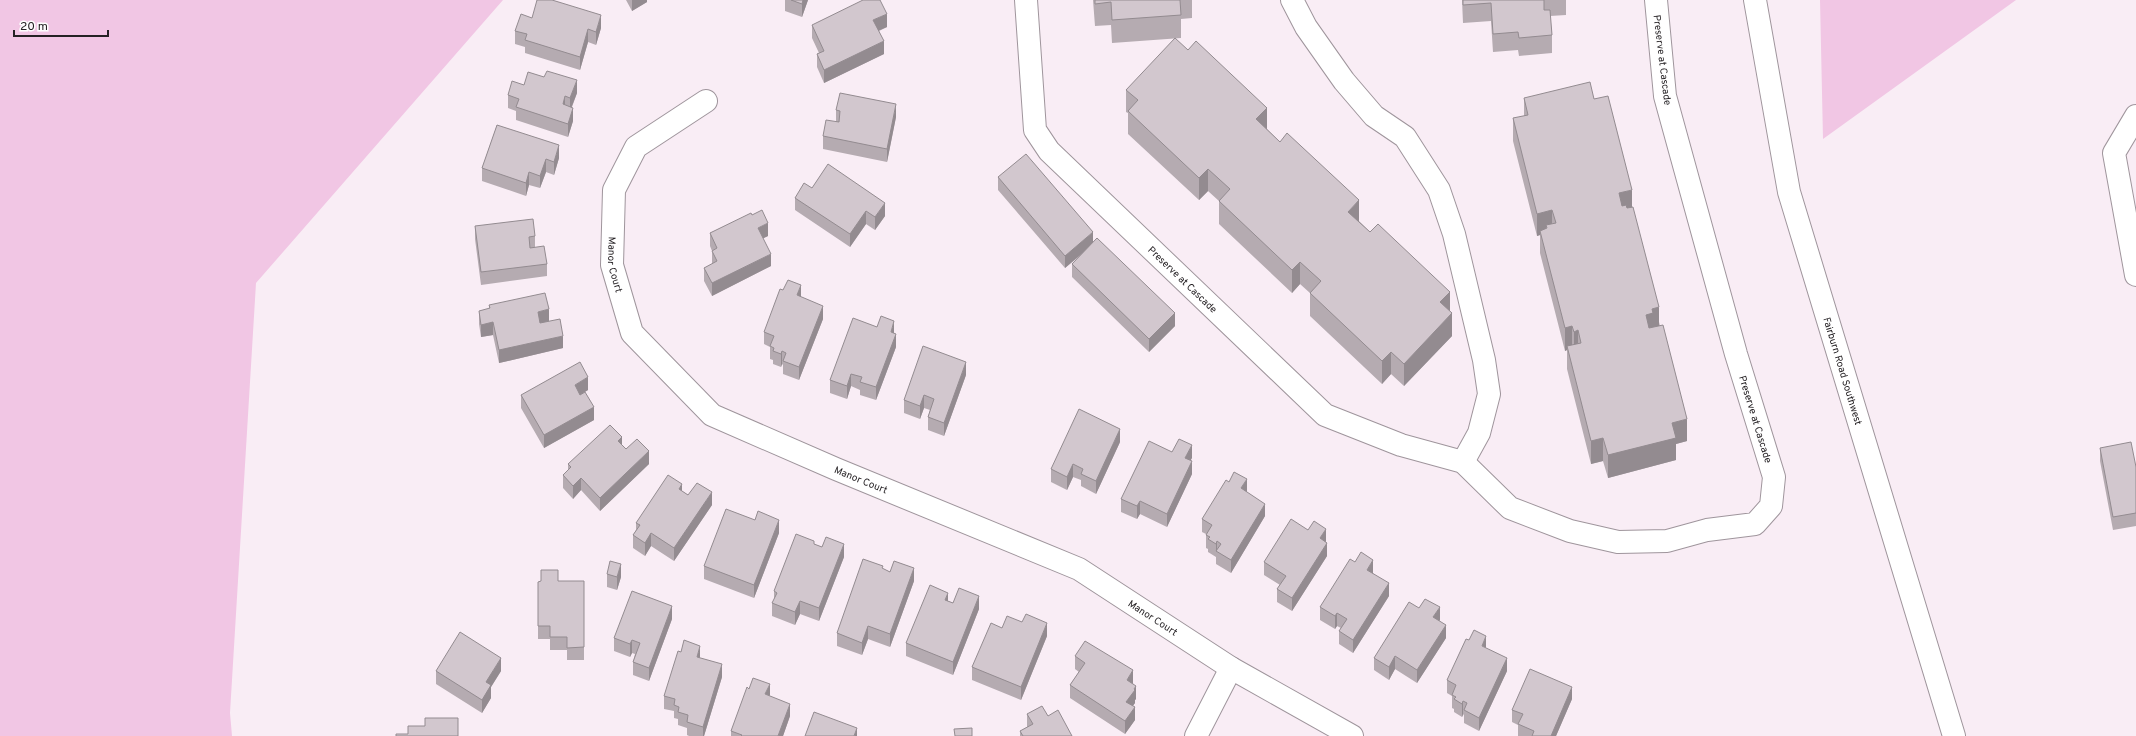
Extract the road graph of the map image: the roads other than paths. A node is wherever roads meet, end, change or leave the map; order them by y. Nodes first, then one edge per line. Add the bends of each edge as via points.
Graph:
1 (1026, 0) edge
2 (1292, 0) edge
3 (1656, 0) edge
4 (1755, 0) edge
5 (706, 101) dead end
6 (2136, 116) edge
7 (2136, 275) edge
8 (1463, 462) junction
9 (1231, 668) junction
10 (1196, 736) edge
11 (1352, 736) edge
12 (1954, 736) edge

1 - 8 street, Preserve at Cascade via 1035,130 1050,151 1325,415 1401,445
2 - 8 street via 1306,27 1344,80 1374,116 1405,137 1439,190 1454,234 1484,360 1488,394 1479,433
3 - 8 street, Preserve at Cascade via 1665,96 1736,354 1774,477 1771,506 1755,524 1707,530 1668,541 1618,542 1570,531 1510,508
4 - 12 street, Fairburn Road Southwest via 1789,192
5 - 9 street, Manor Court via 636,147 614,190 612,264 632,333 712,415 1079,569
6 - 7 street via 2114,153
9 - 10 street
9 - 11 street, Manor Court

